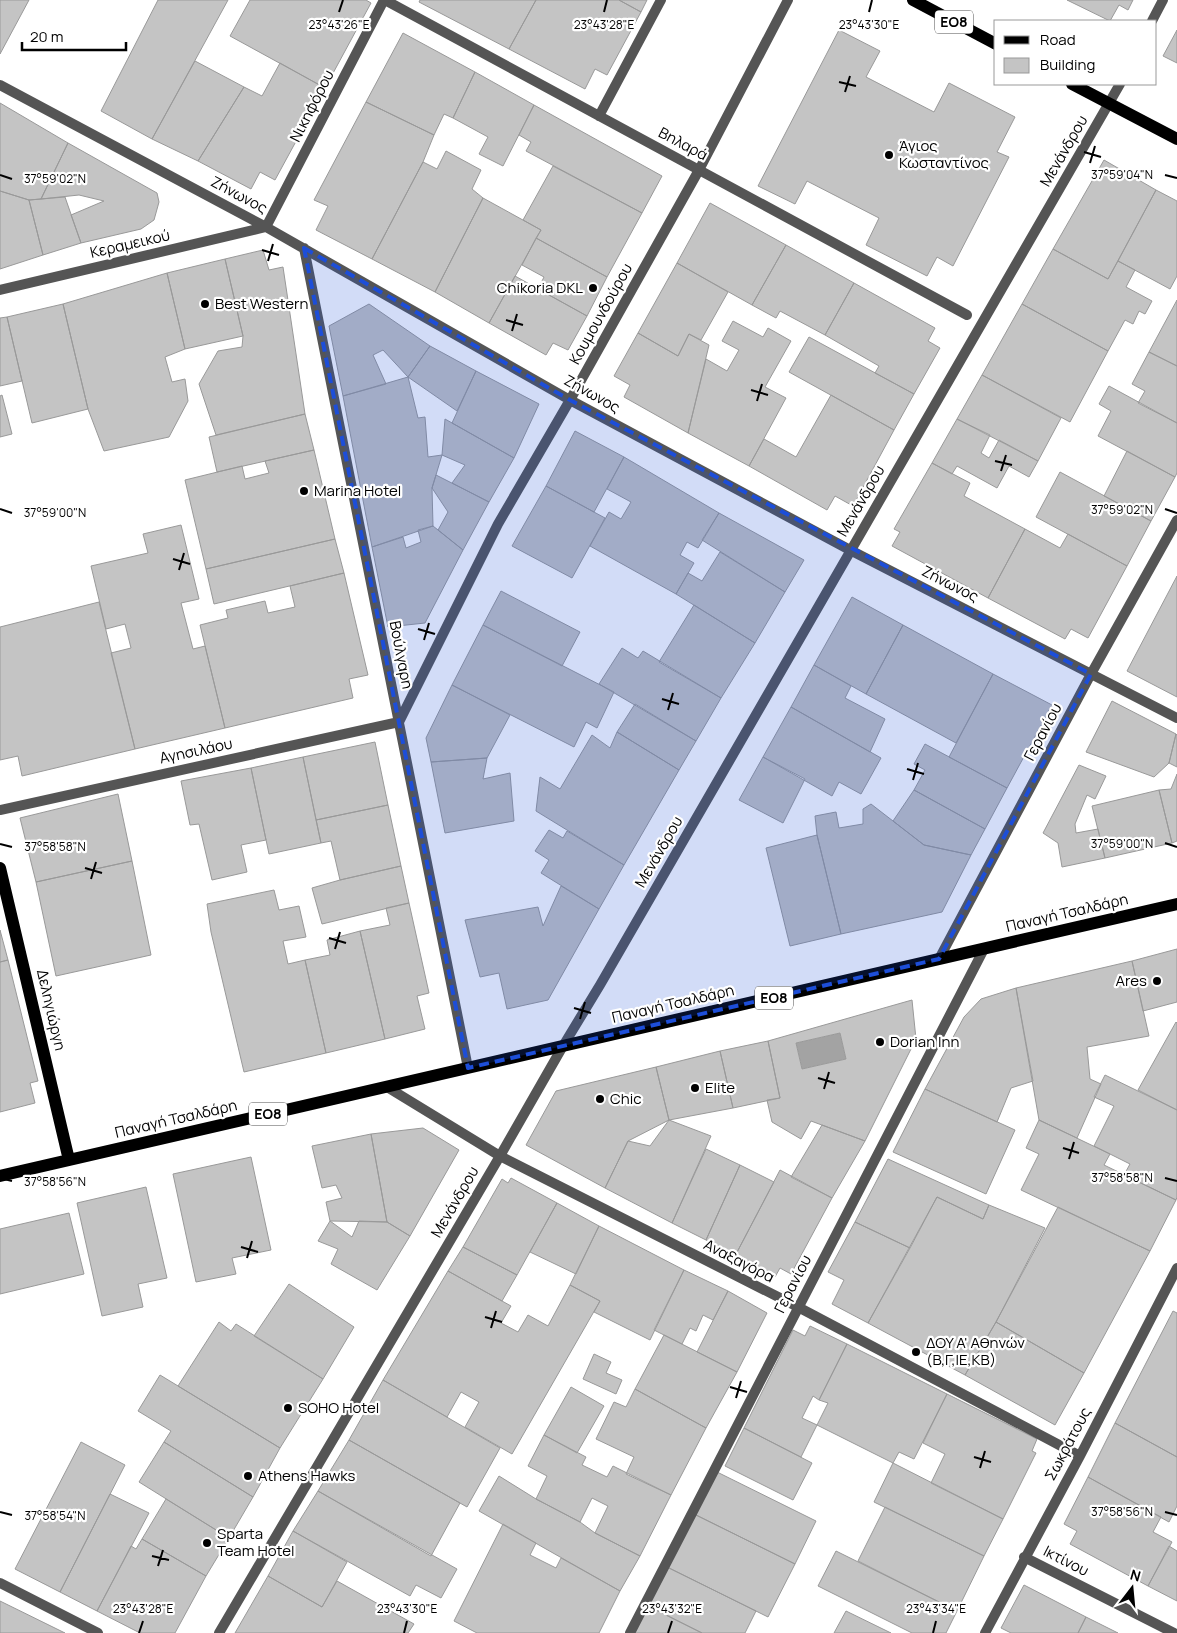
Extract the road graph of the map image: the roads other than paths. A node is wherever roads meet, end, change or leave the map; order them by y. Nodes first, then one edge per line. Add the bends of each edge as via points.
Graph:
1 (385, 0) edge
2 (661, 0) edge
3 (788, 0) edge
4 (913, 0) edge
5 (1163, 0) edge
6 (1153, 20) edge
7 (994, 43) edge
8 (0, 85) edge
9 (1074, 85) edge
10 (1119, 85) edge
11 (1110, 103) junction
12 (599, 116) junction
13 (1177, 139) edge
14 (699, 170) junction
15 (266, 227) junction
16 (304, 248) junction
17 (0, 290) edge
18 (967, 315) dead end
19 (570, 400) junction
20 (1177, 520) edge
21 (850, 550) junction
22 (1091, 674) junction
23 (1177, 718) edge
24 (399, 722) junction
25 (0, 810) edge
26 (0, 868) edge
27 (1177, 904) edge
28 (984, 949) junction
29 (939, 959) junction
30 (563, 1046) junction
31 (468, 1068) junction
32 (387, 1087) junction
33 (500, 1156) junction
34 (69, 1160) junction
35 (0, 1176) edge
36 (1177, 1268) edge
37 (798, 1308) junction
38 (1080, 1456) junction
39 (1024, 1557) junction
40 (0, 1583) edge
41 (98, 1633) edge
42 (219, 1633) edge
43 (630, 1633) edge
44 (985, 1633) edge
45 (1174, 1633) edge

1 - 12 street, Βηλαρά
1 - 15 street, Νικηφόρου
2 - 12 street
3 - 14 street, Κουμουνδούρου
4 - 7 main road, ΕΟ8
5 - 6 street
8 - 15 street, Ζήνωνος
9 - 11 main road
10 - 11 street, Μενάνδρου
11 - 13 main road
11 - 21 street, Μενάνδρου
12 - 14 street, Βηλαρά
14 - 18 street, Βηλαρά
14 - 19 street, Κουμουνδούρου
15 - 16 street, Ζήνωνος
15 - 17 street, Κεραμεικού
16 - 19 street, Ζήνωνος
16 - 24 street, Βούλγαρη
19 - 21 street, Ζήνωνος
19 - 24 street, Κουμουνδούρου via 498,524
20 - 22 street, Γερανίου
21 - 22 street, Ζήνωνος
21 - 30 street, Μενάνδρου
22 - 23 street, Ζήνωνος
22 - 29 street, Γερανίου
24 - 25 street, Αγησιλάου
24 - 31 street, Βούλγαρη
26 - 34 main road, Δεληγιώργη
27 - 28 main road, Παναγή Τσαλδάρη / ΕΟ8
28 - 29 main road, Παναγή Τσαλδάρη / ΕΟ8
28 - 37 street, Γερανίου
29 - 30 main road, Παναγή Τσαλδάρη / ΕΟ8
30 - 31 main road, Παναγή Τσαλδάρη / ΕΟ8
30 - 33 street, Μενάνδρου
31 - 32 main road, Παναγή Τσαλδάρη / ΕΟ8
32 - 33 street, Αναξαγόρα
32 - 34 main road, Παναγή Τσαλδάρη / ΕΟ8
33 - 37 street, Αναξαγόρα
33 - 42 street, Μενάνδρου
34 - 35 main road, Παναγή Τσαλδάρη
36 - 38 street, Σωκράτους
37 - 38 street, Αναξαγόρα
37 - 43 street, Γερανίου
38 - 39 street, Σωκράτους
39 - 44 street, Σωκράτους
39 - 45 street, Ικτίνου
40 - 41 street

